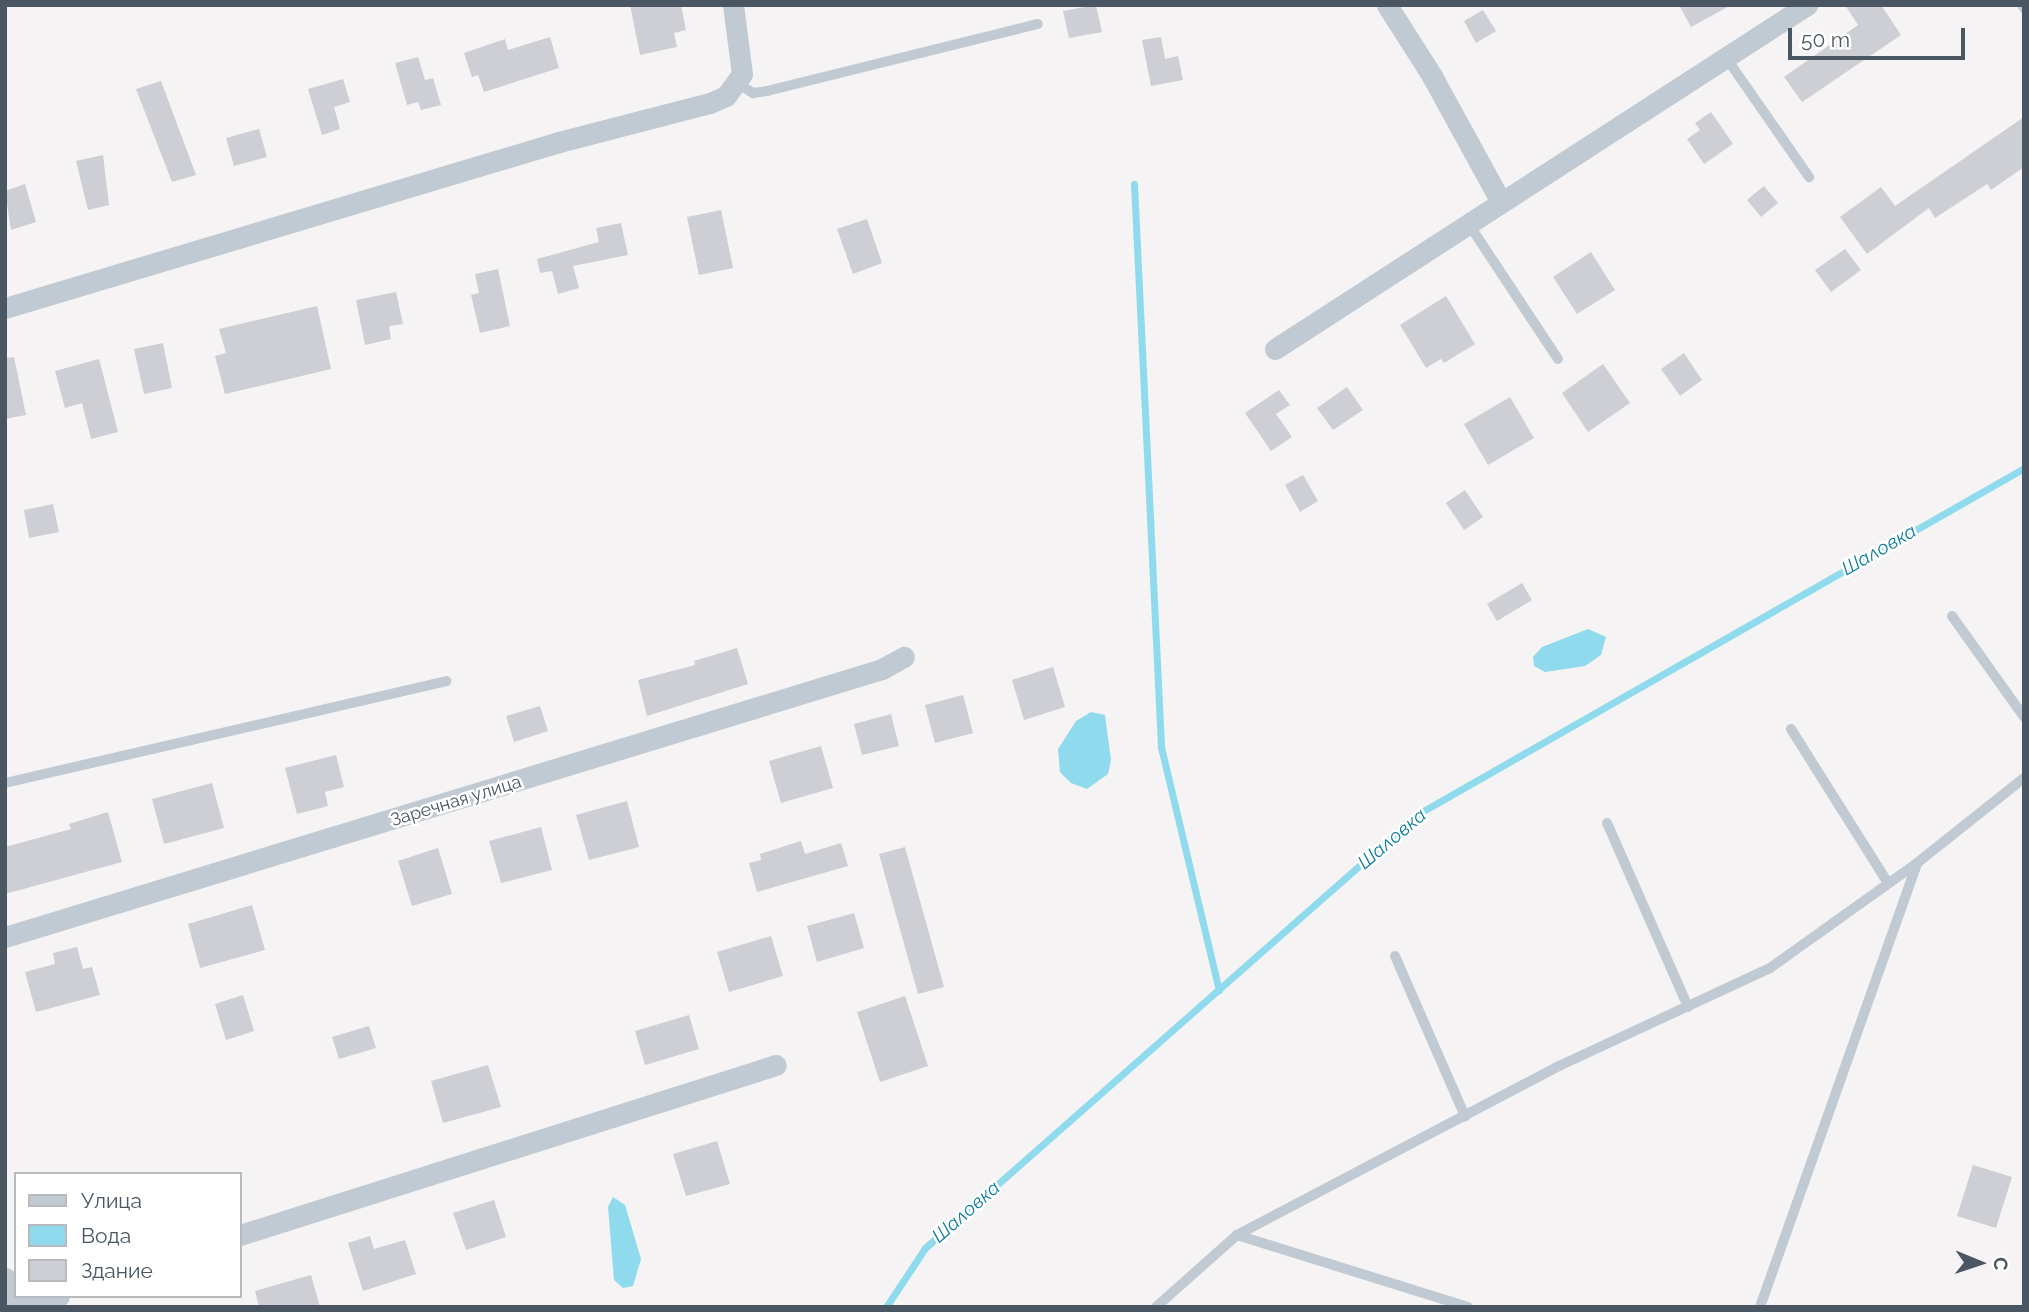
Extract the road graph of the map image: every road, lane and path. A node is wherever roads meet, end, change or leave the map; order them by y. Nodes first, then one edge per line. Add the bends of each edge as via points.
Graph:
1 (733, 5) edge
2 (1387, 5) edge
3 (1807, 5) edge
4 (1038, 24) dead end
5 (1727, 59) junction
6 (739, 84) junction
7 (1809, 177) dead end
8 (1501, 202) junction
9 (1468, 223) junction
10 (5, 308) edge
11 (1275, 349) dead end
12 (1558, 359) dead end
13 (1952, 616) dead end
14 (904, 657) dead end
15 (446, 681) dead end
16 (2024, 717) edge
17 (1791, 729) dead end
18 (2024, 778) edge
19 (5, 783) edge
20 (1607, 824) dead end
21 (1917, 863) junction
22 (1888, 883) junction
23 (5, 937) edge
24 (1395, 956) dead end
25 (1688, 1007) junction
26 (776, 1065) dead end
27 (1465, 1116) junction
28 (242, 1234) edge
29 (1237, 1235) junction
30 (54, 1298) edge
31 (32, 1307) edge
32 (1156, 1307) edge
33 (1468, 1307) edge
34 (1760, 1307) edge

1 - 6 street via 743,63
2 - 8 street
3 - 5 street
4 - 6 lane via 767,91 753,93
5 - 7 lane
5 - 8 street
6 - 10 street via 710,103 559,142
8 - 9 street
9 - 11 street
9 - 12 lane
13 - 16 lane
14 - 23 street, Заречная улица via 882,669
15 - 19 lane
17 - 22 lane
18 - 21 lane
20 - 25 lane
21 - 22 lane
21 - 34 lane
22 - 25 lane via 1770,968
24 - 27 lane
25 - 27 lane
26 - 28 street
27 - 29 lane
29 - 32 lane
29 - 33 lane
30 - 31 street

